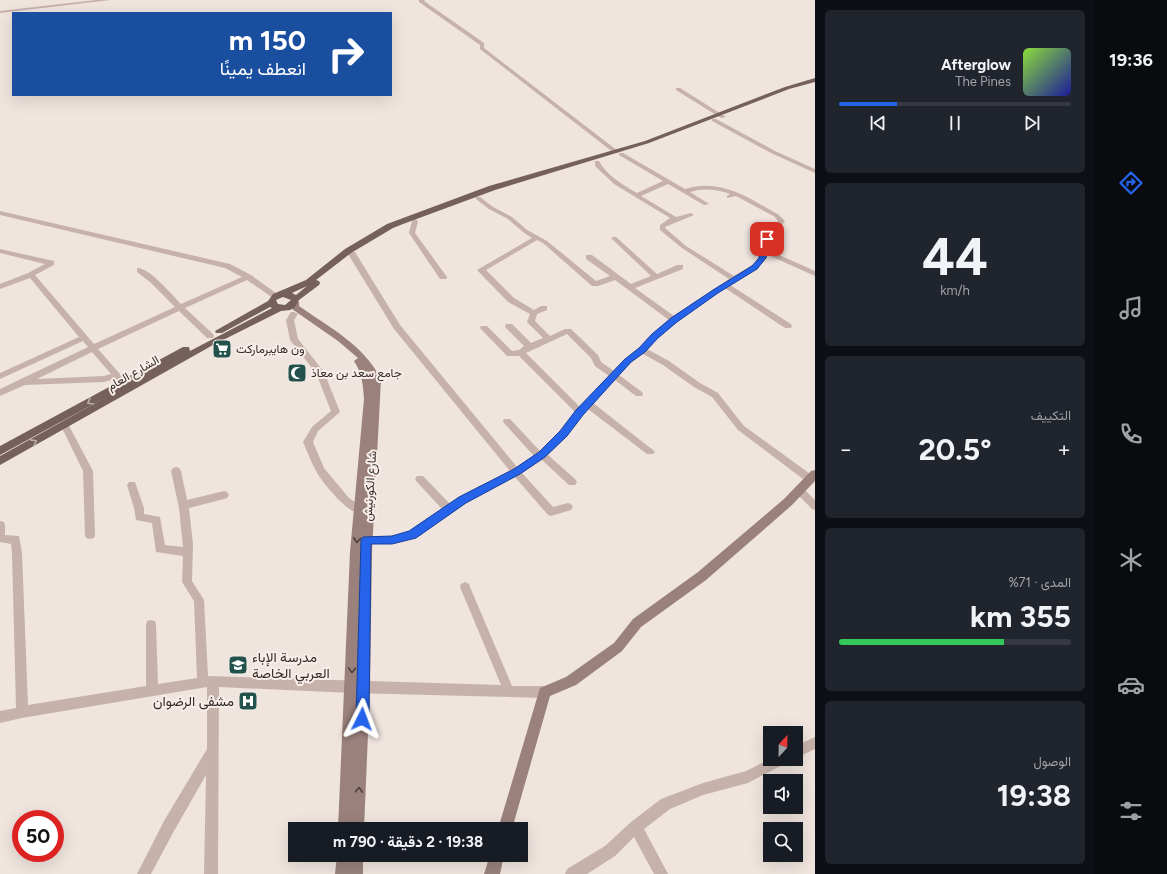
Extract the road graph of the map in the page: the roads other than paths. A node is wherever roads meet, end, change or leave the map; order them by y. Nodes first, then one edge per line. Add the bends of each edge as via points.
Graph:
1 (108, 0) edge
2 (423, 0) edge
3 (0, 12) edge
4 (815, 80) edge
5 (809, 84) edge
6 (678, 89) dead end
7 (719, 117) junction
8 (619, 153) junction
9 (597, 162) junction
10 (575, 166) junction
11 (815, 171) edge
12 (667, 182) junction
13 (685, 191) junction
14 (636, 194) junction
15 (478, 198) junction
16 (706, 204) dead end
17 (0, 213) edge
18 (691, 215) dead end
19 (418, 218) junction
20 (674, 220) junction
21 (536, 237) junction
22 (614, 238) dead end
23 (0, 251) edge
24 (763, 251) junction
25 (352, 254) junction
26 (589, 256) dead end
27 (680, 267) dead end
28 (140, 270) dead end
29 (815, 274) edge
30 (31, 275) junction
31 (248, 277) junction
32 (442, 277) dead end
33 (615, 277) junction
34 (656, 277) junction
35 (735, 280) junction
36 (725, 285) junction
37 (0, 287) edge
38 (630, 287) junction
39 (278, 302) junction
40 (295, 305) junction
41 (180, 308) junction
42 (544, 308) dead end
43 (534, 313) junction
44 (674, 320) junction
45 (509, 326) dead end
46 (788, 326) dead end
47 (484, 328) dead end
48 (83, 338) junction
49 (209, 339) junction
50 (549, 339) junction
51 (530, 347) junction
52 (92, 348) junction
53 (642, 350) junction
54 (521, 353) junction
55 (0, 376) edge
56 (614, 376) junction
57 (120, 379) junction
58 (22, 382) junction
59 (0, 393) edge
60 (639, 394) dead end
61 (588, 404) junction
62 (580, 412) junction
63 (507, 422) dead end
64 (65, 426) junction
65 (0, 451) edge
66 (650, 452) dead end
67 (541, 456) junction
68 (0, 461) edge
69 (176, 471) dead end
70 (517, 472) junction
71 (812, 477) edge
72 (420, 479) dead end
73 (572, 482) dead end
74 (132, 485) dead end
75 (799, 490) junction
76 (224, 495) dead end
77 (184, 505) junction
78 (815, 506) edge
79 (568, 507) dead end
80 (359, 510) junction
81 (449, 510) junction
82 (0, 525) edge
83 (0, 534) edge
84 (90, 535) dead end
85 (0, 538) edge
86 (366, 540) junction
87 (188, 552) junction
88 (465, 587) dead end
89 (151, 625) dead end
90 (208, 681) junction
91 (352, 687) junction
92 (364, 687) junction
93 (152, 690) junction
94 (509, 691) junction
95 (545, 692) junction
96 (22, 712) junction
97 (0, 717) edge
98 (815, 743) edge
99 (803, 749) edge
100 (212, 750) junction
101 (769, 766) edge
102 (345, 822) edge
103 (357, 822) edge
104 (507, 822) edge
105 (636, 827) junction
106 (344, 862) edge
107 (356, 862) edge
108 (495, 862) edge
109 (144, 874) edge
110 (211, 874) edge
111 (343, 874) edge
112 (355, 874) edge
113 (492, 874) edge
114 (572, 874) edge
115 (661, 874) edge

1 - 3 street
2 - 8 street via 421,2 482,44 482,48
4 - 5 main road
5 - 7 main road
6 - 7 street
7 - 8 main road
7 - 11 street via 773,152
8 - 9 main road
8 - 10 main road
8 - 12 street
9 - 10 main road
9 - 14 street via 611,179
10 - 15 main road
10 - 19 main road via 492,188
12 - 13 street
12 - 14 street
13 - 16 street
13 - 24 street via 694,188 719,188 765,209 782,221 767,239
14 - 20 street
15 - 19 main road
15 - 21 street
17 - 31 street via 227,266
18 - 20 street
19 - 25 main road
19 - 32 street via 412,233
19 - 39 main road, الشارع العام via 390,226 348,251 309,282
20 - 35 street via 662,226 662,229 684,247
21 - 33 street via 552,246 596,284
21 - 43 street via 481,270 511,300
22 - 34 street
23 - 30 street via 50,263
24 - 29 street
24 - 35 street via 762,258 755,268
25 - 40 main road
25 - 70 street via 397,327
26 - 33 street
27 - 34 street
28 - 41 street
30 - 37 street
30 - 48 street
31 - 39 street
31 - 41 street
33 - 38 street
34 - 38 street
35 - 36 street
36 - 44 street
36 - 46 street
38 - 44 street
39 - 40 main road, شارع الكورنيش
39 - 40 main road via 289,294
39 - 49 main road, الشارع العام
40 - 80 main road, شارع الكورنيش via 366,369 369,399
40 - 80 street via 290,320 294,340 320,372 336,412 315,429 308,442 320,470 346,501
40 - 86 main road, شارع الكورنيش via 295,308 362,356 373,369 376,379
41 - 49 street
41 - 52 street
42 - 43 street
43 - 50 street via 531,322
44 - 53 street
45 - 51 street
47 - 54 street via 510,354
48 - 52 street
48 - 55 street
49 - 57 main road, الشارع العام
49 - 64 main road, الشارع العام
50 - 51 street
50 - 56 street via 568,331 595,357 598,364
51 - 54 street
52 - 57 street
52 - 58 street
53 - 56 street via 628,360
53 - 71 street via 715,395 741,428
54 - 62 street
56 - 60 street
56 - 61 street
57 - 58 street
57 -> 65 main road, الشارع العام
58 - 59 street
61 - 62 street
61 - 66 street
62 - 67 street via 564,434
63 - 67 street
68 -> 64 main road, الشارع العام
64 - 84 street via 88,471
67 - 70 street
67 - 73 street
69 - 77 street
70 - 79 street via 551,512
70 - 81 street
71 - 75 main road
72 - 81 street
74 - 87 street via 139,508 138,517 158,520 160,549
75 - 78 street
75 - 95 main road via 702,576 637,623 618,647 571,681
76 - 77 street
77 - 87 street
80 -> 91 main road, شارع الكورنيش
81 - 86 street via 412,535 392,540
82 - 83 street
85 - 96 street via 15,539 17,553
86 - 92 main road, شارع الكورنيش
87 - 90 street via 187,582 199,600
88 - 94 street
89 - 93 street
90 - 91 street
90 - 93 street
90 - 100 street
91 - 92 street
91 - 102 main road, شارع الكورنيش
92 - 94 street
103 -> 92 main road, شارع الكورنيش
93 - 96 street
94 - 95 street
95 - 104 main road
96 - 97 street
98 - 99 street
100 - 109 street
100 - 110 street
101 - 105 street via 748,777 702,789 666,804
105 - 114 street via 610,851
105 - 115 street
106 - 111 main road
107 - 112 main road
108 - 113 main road

